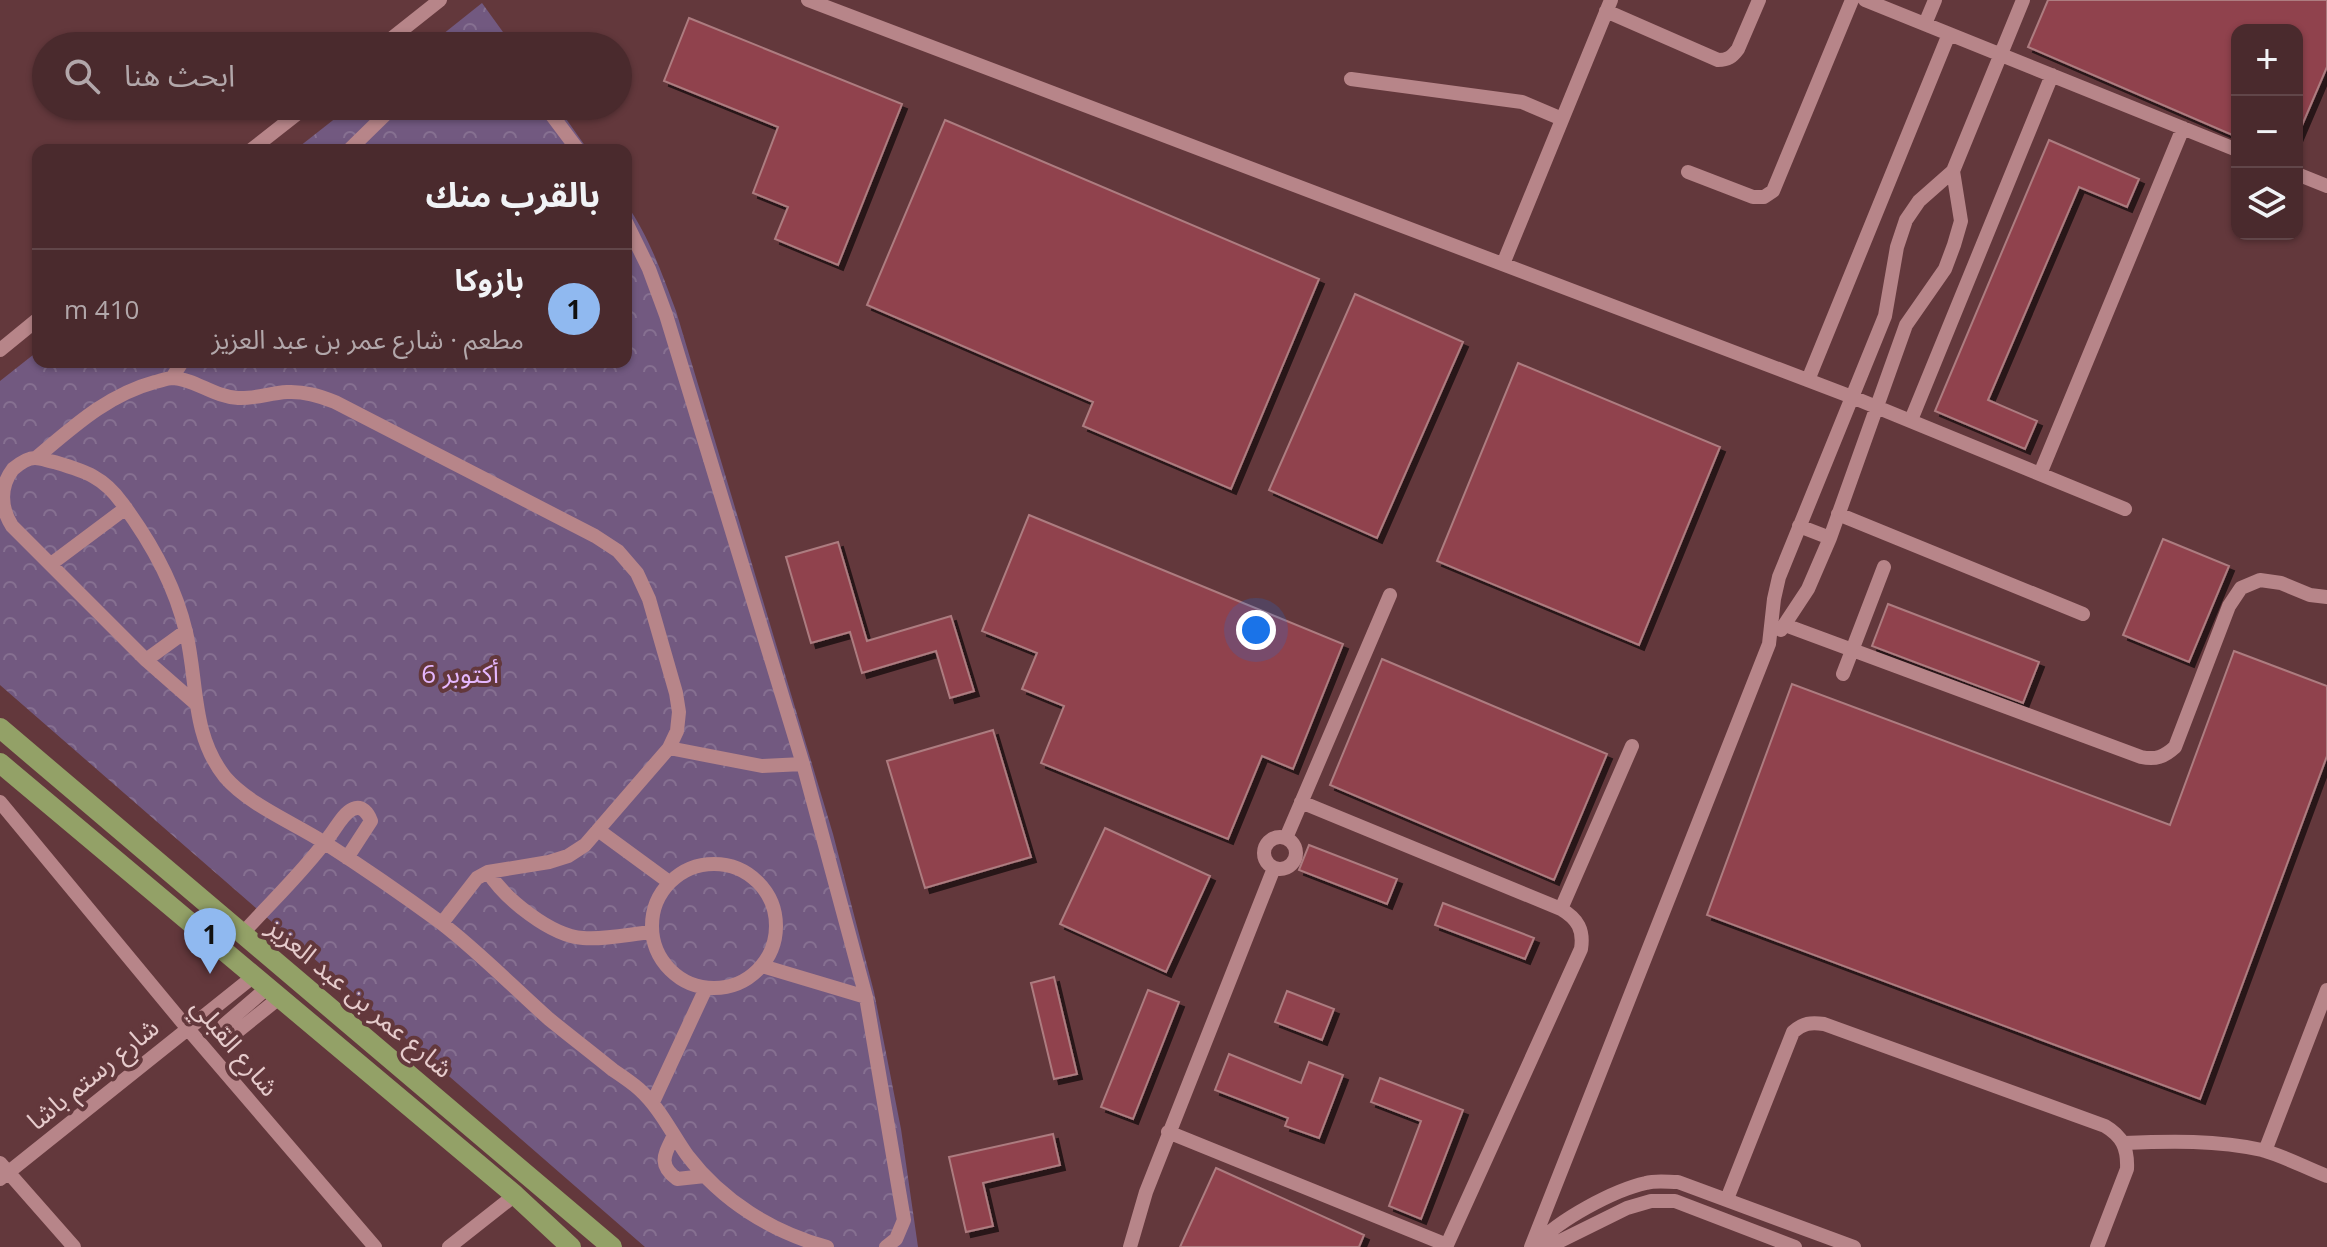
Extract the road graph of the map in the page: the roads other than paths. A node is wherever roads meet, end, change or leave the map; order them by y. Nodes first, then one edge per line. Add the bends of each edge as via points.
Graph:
1 (440, 0) edge
2 (808, 0) edge
3 (1759, 0) edge
4 (1852, 0) edge
5 (1865, 0) edge
6 (1935, 0) edge
7 (2023, 0) edge
8 (1608, 6) edge
9 (1925, 24) junction
10 (400, 32) edge
11 (1949, 34) junction
12 (2001, 55) junction
13 (2052, 75) junction
14 (1351, 79) dead end
15 (1562, 119) junction
16 (289, 120) edge
17 (380, 120) edge
18 (556, 120) edge
19 (2183, 128) junction
20 (259, 144) edge
21 (355, 144) edge
22 (574, 144) edge
23 (2231, 148) edge
24 (1953, 171) junction
25 (1688, 172) dead end
26 (2303, 176) edge
27 (2327, 186) edge
28 (632, 234) edge
29 (1503, 264) junction
30 (32, 324) edge
31 (0, 350) edge
32 (178, 368) edge
33 (172, 378) junction
34 (1808, 380) junction
35 (1852, 397) junction
36 (1877, 407) junction
37 (1911, 420) junction
38 (36, 458) junction
39 (2040, 474) junction
40 (4, 476) edge
41 (126, 508) junction
42 (2125, 509) dead end
43 (2, 514) edge
44 (1838, 514) junction
45 (1799, 526) junction
46 (1830, 538) junction
47 (51, 564) junction
48 (1884, 567) dead end
49 (1390, 595) dead end
50 (2327, 597) edge
51 (2083, 614) dead end
52 (1785, 625) junction
53 (186, 631) junction
54 (1769, 644) junction
55 (1852, 649) junction
56 (146, 660) junction
57 (1843, 674) dead end
58 (195, 703) junction
59 (0, 728) edge
60 (1632, 746) dead end
61 (669, 748) junction
62 (0, 763) edge
63 (803, 764) junction
64 (0, 802) edge
65 (1301, 802) junction
66 (598, 830) junction
67 (325, 843) junction
68 (347, 858) junction
69 (488, 872) junction
70 (669, 882) junction
71 (1561, 909) junction
72 (442, 923) junction
73 (652, 932) junction
74 (243, 933) junction
75 (762, 966) junction
76 (267, 987) junction
77 (706, 988) junction
78 (2327, 990) edge
79 (866, 997) junction
80 (188, 1029) junction
81 (653, 1102) junction
82 (1168, 1132) junction
83 (674, 1135) junction
84 (2124, 1143) junction
85 (2265, 1151) junction
86 (3, 1172) edge
87 (705, 1176) junction
88 (2327, 1176) edge
89 (515, 1195) junction
90 (1727, 1199) junction
91 (1447, 1246) edge
92 (74, 1247) edge
93 (375, 1247) edge
94 (449, 1247) edge
95 (571, 1247) edge
96 (612, 1247) edge
97 (827, 1247) edge
98 (886, 1247) edge
99 (1130, 1247) edge
100 (1533, 1247) edge
101 (1548, 1247) edge
102 (1795, 1247) edge
103 (1854, 1247) edge
104 (2097, 1247) edge

1 - 10 street
2 - 29 street
3 - 8 street via 1738,49 1726,60
4 - 25 street via 1773,191 1753,197
5 - 9 street
6 - 9 street
7 - 12 street
8 - 15 street
9 - 11 street
11 - 12 street
11 - 34 street
12 - 13 street
12 - 24 street
13 - 19 street
13 - 37 street
14 - 15 street via 1522,102
15 - 29 street
16 - 20 street
17 - 21 street
18 - 22 street
19 - 23 street
19 - 39 street
24 - 35 street via 1906,220 1885,316
24 - 36 street via 1961,221 1954,245 1945,269 1906,325
26 - 27 street
28 - 63 street via 666,315
29 - 34 street
30 - 31 street
32 - 33 street
33 - 38 street via 115,397
33 - 61 street via 237,398 286,392 335,402 618,551 637,573 649,599 676,693 677,731
34 - 35 street
35 - 36 street
35 - 45 street
36 - 37 street
36 - 44 street
37 - 39 street
38 - 40 street
38 - 41 street via 91,473
39 - 42 street
40 - 43 street
41 - 47 street
41 - 53 street via 162,567
43 - 47 street
44 - 46 street
44 - 51 street
45 - 46 street
45 - 54 street via 1779,577
46 - 52 street
47 - 56 street
48 - 55 street
49 - 65 street
50 - 55 street via 2260,580 2241,588 2229,606 2175,747 2154,759
52 - 54 street
52 - 55 street
53 - 56 street
53 - 58 street
54 - 100 street
55 - 57 street
56 - 58 street
58 - 67 street via 200,731 227,779
59 - 74 main road, شارع عمر بن عبد العزيز
60 - 71 street
61 - 63 street via 762,766
61 - 66 street
62 - 76 main road, شارع عمر بن عبد العزيز
63 - 79 street
64 - 80 street, شارع القبلي
65 - 71 street
65 - 82 street via 1286,838 1272,839 1264,850 1274,868
66 - 69 street via 568,856
66 - 70 street
67 - 68 street
67 - 68 street via 347,814 362,808 371,821
67 - 74 street
68 - 72 street
69 - 72 street via 468,887
69 - 73 street via 508,897 570,936
70 - 73 street via 656,905
70 - 75 street via 684,871 721,864 755,880 767,894 776,931
71 - 91 street via 1579,925 1581,949
72 - 81 street
73 - 77 street via 664,963 675,975
74 - 96 main road, شارع عمر بن عبد العزيز
75 - 77 street via 737,984
75 - 79 street
76 - 80 street, شارع رستم باشا
76 - 89 main road, شارع عمر بن عبد العزيز
77 - 81 street
78 - 85 street
79 - 98 street via 904,1220
80 - 86 street, شارع رستم باشا
80 - 93 street, شارع القبلي
81 - 83 street
82 - 91 street
82 - 99 street
83 - 87 street
83 - 87 street via 663,1159 667,1171 677,1179
84 - 85 street via 2218,1143
84 - 90 street via 2105,1126 1813,1022 1793,1032
84 - 104 street via 2127,1169
85 - 88 street
86 - 92 street
87 - 97 street via 766,1224
89 - 94 street
89 - 95 main road, شارع عمر بن عبد العزيز
90 - 100 street via 1678,1182 1650,1182 1622,1190 1566,1220
90 - 103 street
101 - 102 street via 1651,1201 1675,1201

